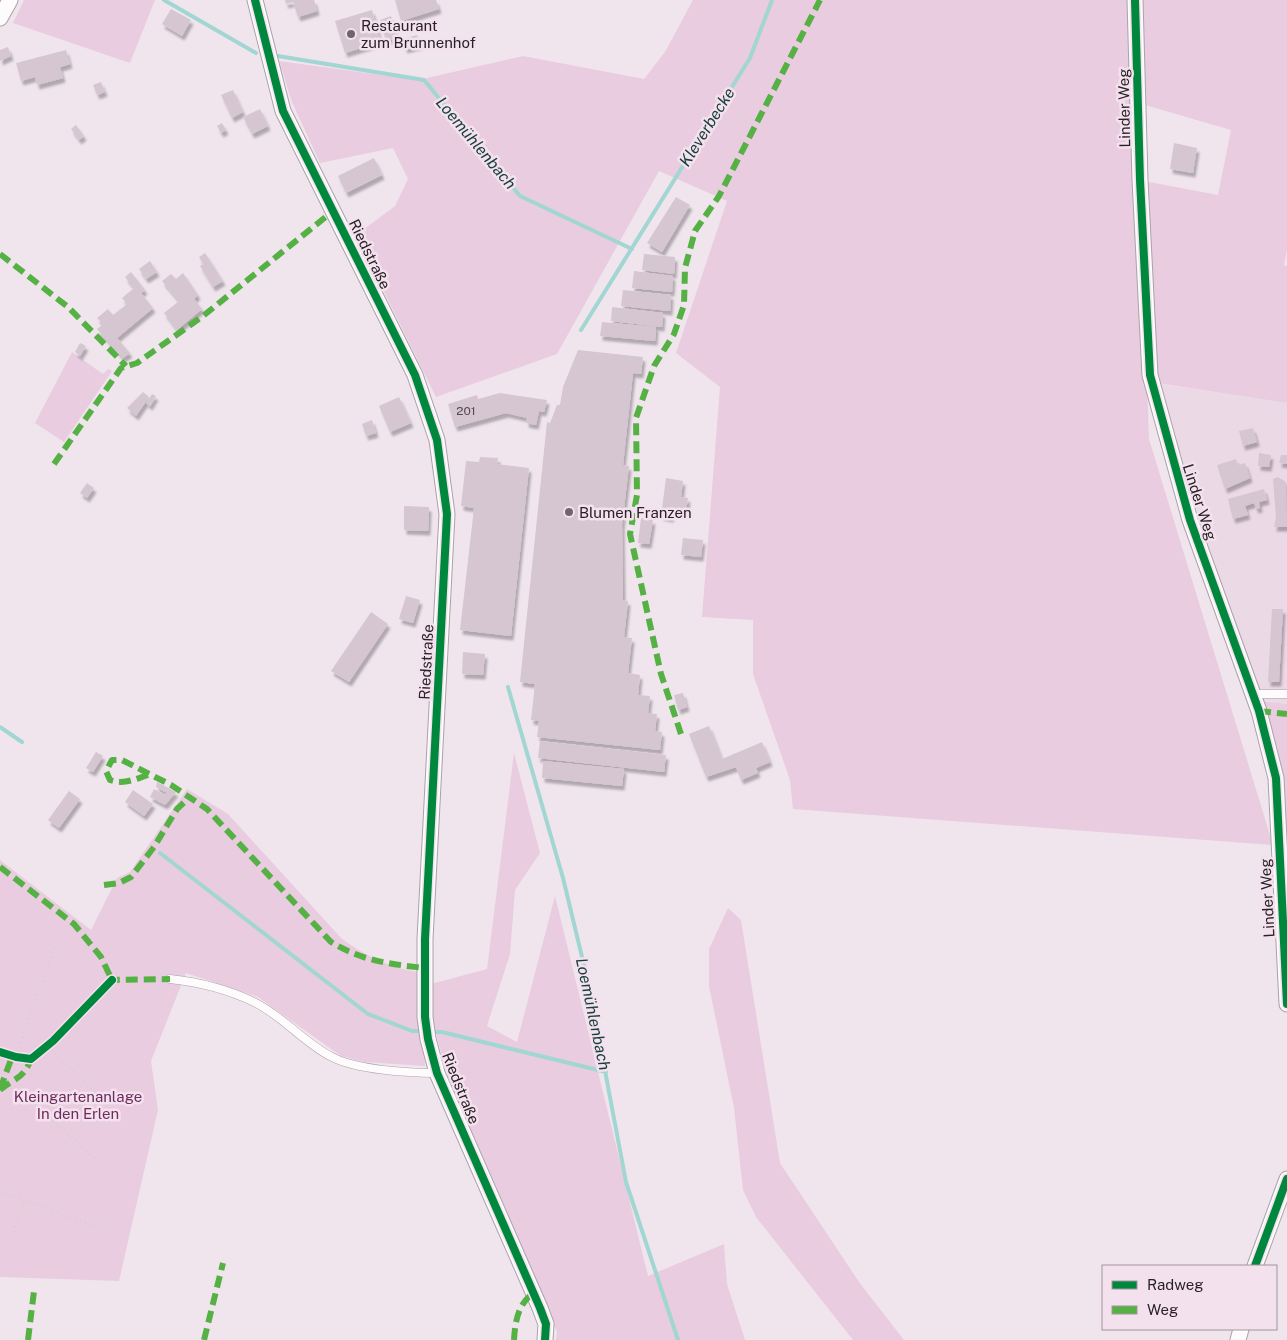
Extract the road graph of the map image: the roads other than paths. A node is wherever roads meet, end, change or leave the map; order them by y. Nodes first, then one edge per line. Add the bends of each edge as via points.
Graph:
1 (10, 0) edge
2 (255, 0) edge
3 (1135, 0) edge
4 (0, 18) edge
5 (1253, 694) junction
6 (1287, 694) edge
7 (170, 979) dead end
8 (1287, 1004) edge
9 (437, 1073) junction
10 (1287, 1179) edge
11 (1255, 1265) edge
12 (545, 1340) edge

1 - 4 street
2 - 9 street, Riedstraße via 283,111 415,375 433,426 444,484 446,554 425,938 427,1031
3 - 5 street, Linder Weg via 1150,375 1190,520
5 - 6 lane
5 - 8 street, Linder Weg via 1276,778
7 - 9 lane via 255,1002 333,1058 358,1066
9 - 12 street, Riedstraße via 530,1282 546,1324
10 - 11 street

